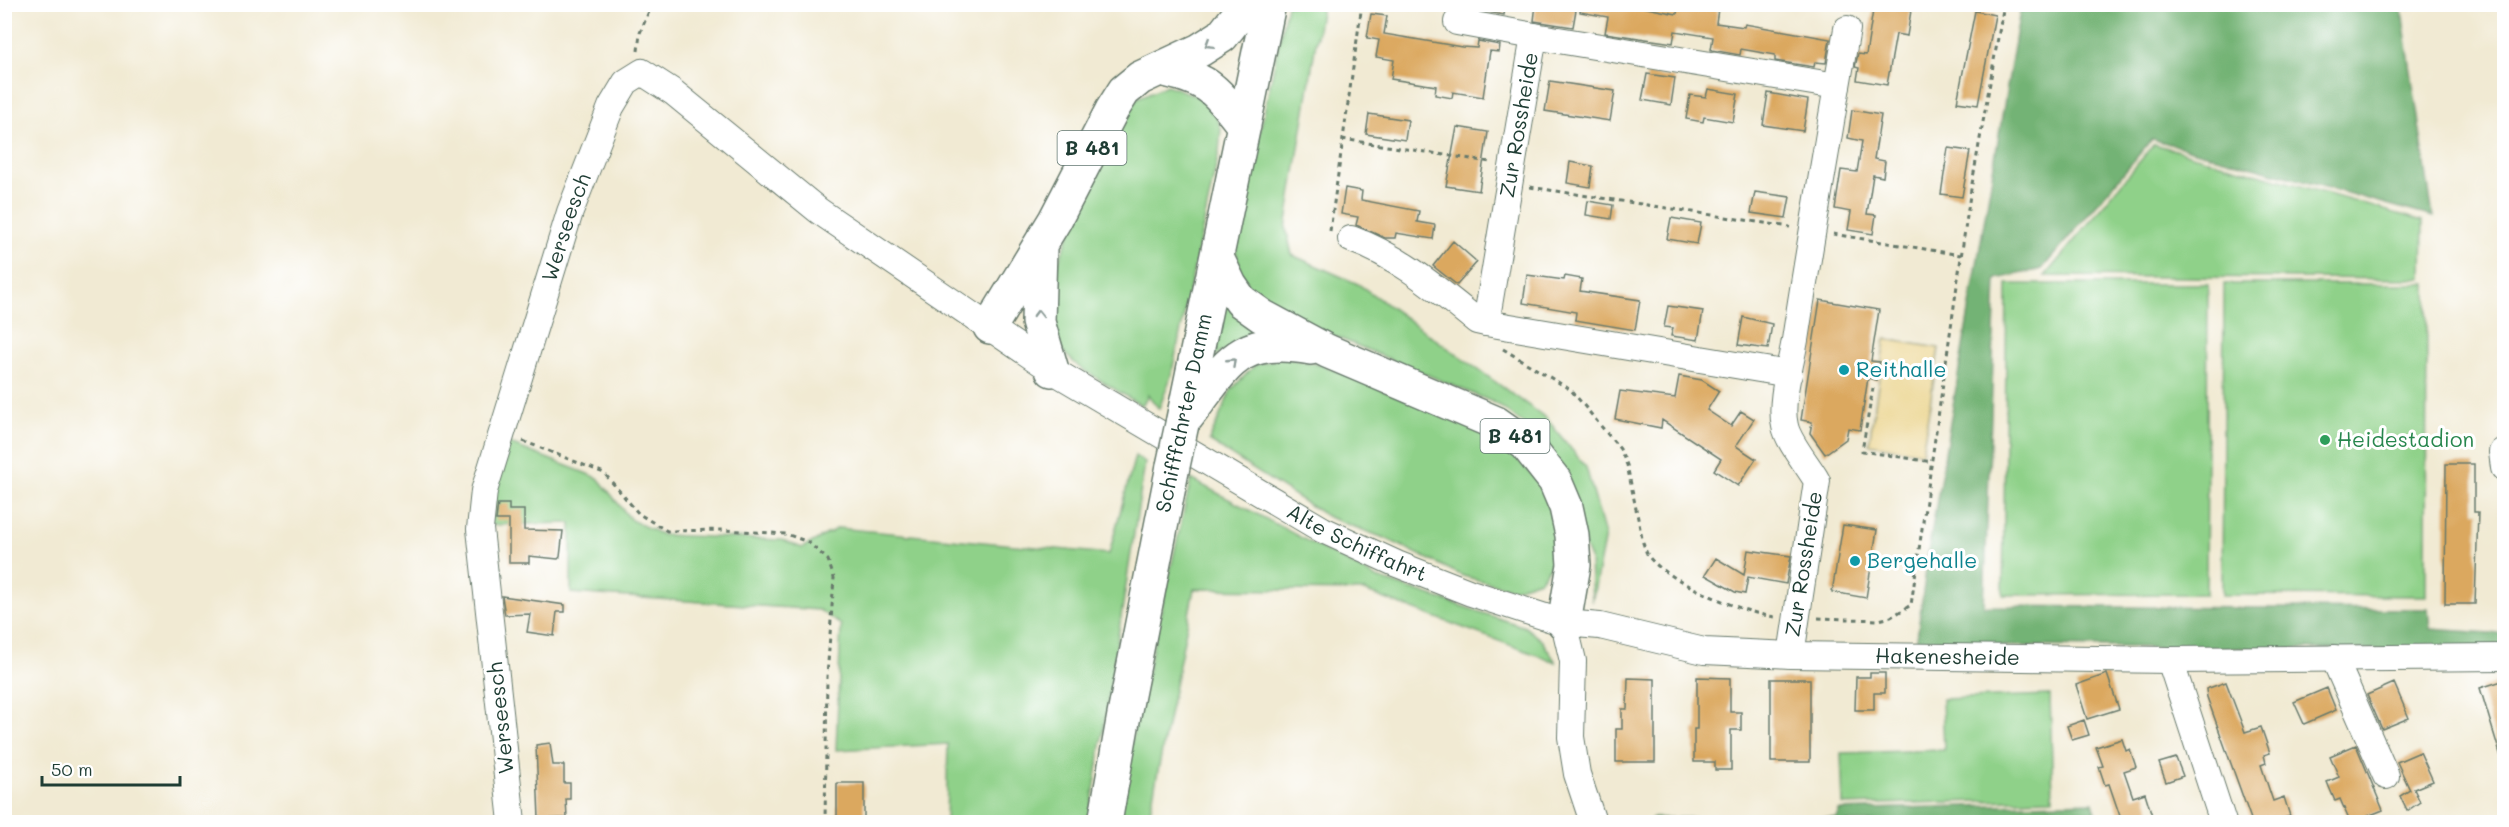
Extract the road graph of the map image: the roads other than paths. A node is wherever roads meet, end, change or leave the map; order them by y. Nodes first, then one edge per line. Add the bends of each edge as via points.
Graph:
1 (1247, 4) edge
2 (1269, 4) edge
3 (1457, 22) dead end
4 (1847, 29) dead end
5 (1534, 36) junction
6 (1160, 69) junction
7 (1837, 86) junction
8 (1244, 126) junction
9 (1351, 239) dead end
10 (1041, 244) junction
11 (1217, 258) junction
12 (1486, 323) junction
13 (990, 327) junction
14 (1327, 351) junction
15 (1052, 370) junction
16 (1789, 374) junction
17 (1182, 424) junction
18 (1564, 623) junction
19 (1791, 655) junction
20 (2505, 657) edge
21 (2334, 658) junction
22 (2170, 660) junction
23 (2386, 776) dead end
24 (512, 822) edge
25 (1105, 822) edge
26 (1593, 822) edge
27 (2223, 822) edge

1 -> 6 highway, B 481 via 1222,36
2 - 8 highway, Schifffahrter Damm / B 481
3 - 5 street
4 - 7 street
5 - 7 street, Zur Rossheide
5 - 12 street, Zur Rossheide
6 - 8 highway via 1203,81
6 - 10 highway, B 481 via 1124,91
7 - 16 street, Zur Rossheide
8 - 11 highway, Schifffahrter Damm / B 481
9 - 12 street via 1374,247 1422,276 1477,321
10 - 13 highway, B 481
15 -> 10 highway, B 481 via 1038,322
11 - 14 highway, B 481 via 1241,301
11 - 17 highway, Schifffahrter Damm / B 481
12 - 16 street
13 - 15 street, Alte Schiffahrt
13 - 24 street, Werseesch via 819,211 673,92 642,72 626,82 611,107 570,212 484,491 480,530
17 -> 14 highway, B 481 via 1240,354 1266,344
14 - 18 highway, B 481 via 1496,423 1526,444 1555,481 1572,535 1574,565
15 - 18 street, Alte Schiffahrt via 1323,530 1471,593
16 - 19 street, Zur Rossheide via 1784,425 1789,440 1817,481
17 - 25 highway, Schifffahrter Damm / B 481, bridge
18 - 19 street, Hakenesheide via 1600,626 1704,651
18 - 26 street via 1573,661 1572,746
19 - 22 street, Hakenesheide
20 - 21 street, Hakenesheide
21 - 22 street, Hakenesheide
21 - 23 street
22 - 27 street

